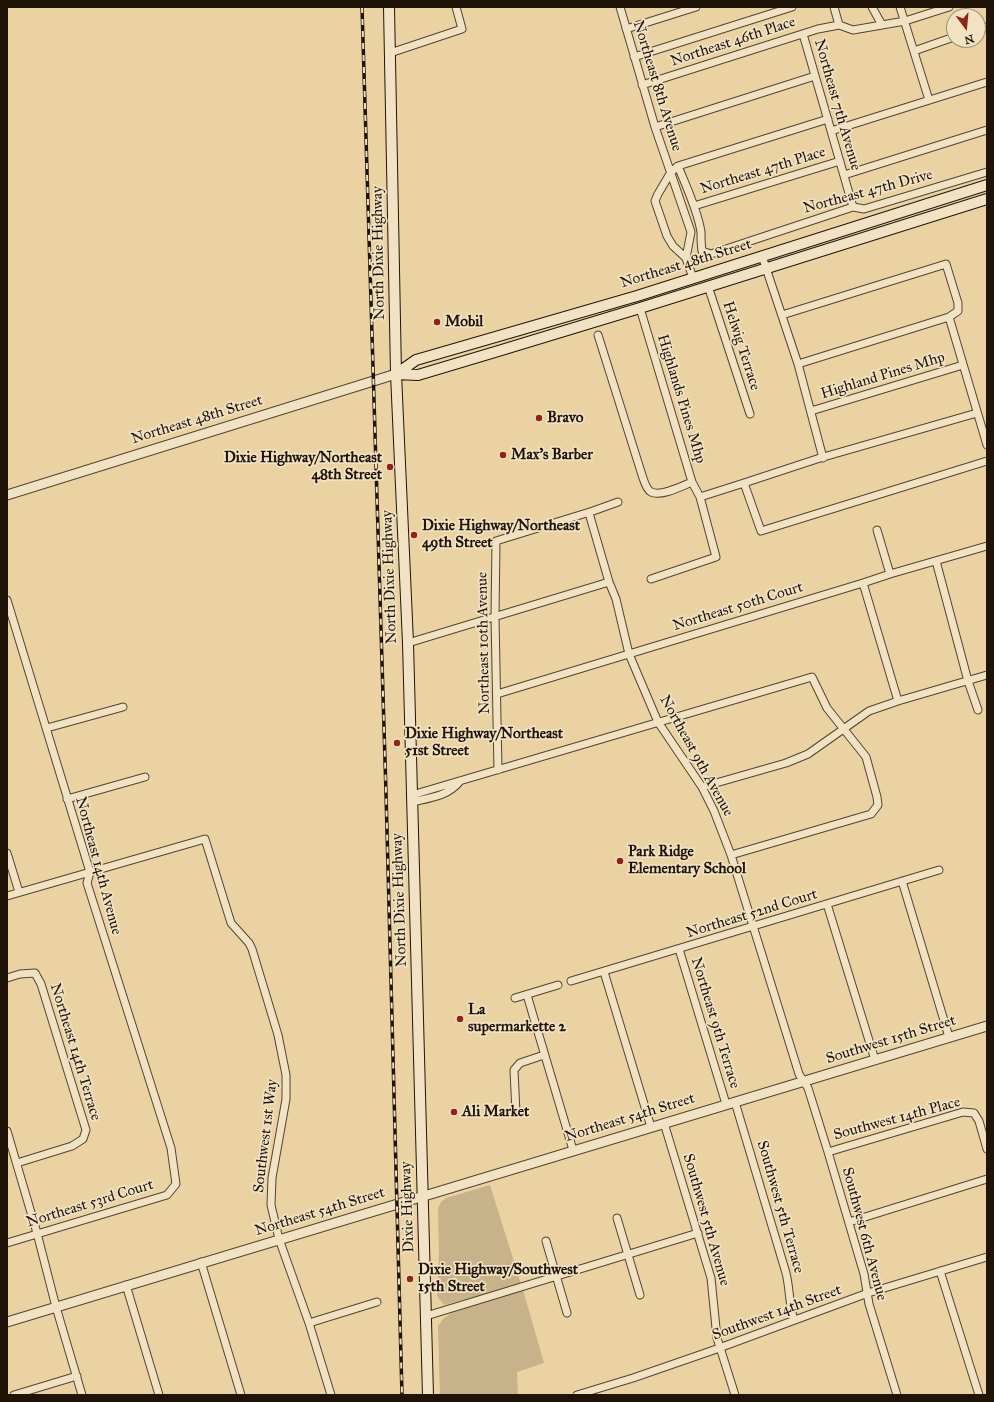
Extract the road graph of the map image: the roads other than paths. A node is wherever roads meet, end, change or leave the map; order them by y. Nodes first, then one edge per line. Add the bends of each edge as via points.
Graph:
1 (456, 7) edge
2 (620, 7) edge
3 (696, 7) edge
4 (792, 7) edge
5 (834, 7) edge
6 (872, 7) edge
7 (900, 7) edge
8 (949, 7) edge
9 (391, 8) edge
10 (905, 21) junction
11 (839, 25) junction
12 (882, 25) junction
13 (626, 29) junction
14 (803, 34) junction
15 (946, 40) edge
16 (914, 50) junction
17 (390, 53) junction
18 (634, 57) junction
19 (815, 76) junction
20 (987, 82) edge
21 (642, 85) junction
22 (930, 100) junction
23 (828, 119) junction
24 (655, 127) junction
25 (987, 130) edge
26 (831, 131) junction
27 (840, 161) junction
28 (678, 166) junction
29 (670, 172) junction
30 (987, 172) edge
31 (844, 175) junction
32 (987, 185) edge
33 (987, 199) edge
34 (694, 206) junction
35 (853, 207) junction
36 (711, 254) joint
37 (762, 256) junction
38 (686, 258) junction
39 (766, 268) junction
40 (693, 278) junction
41 (708, 286) junction
42 (640, 308) junction
43 (623, 313) junction
44 (782, 315) junction
45 (949, 317) junction
46 (598, 336) dead end
47 (798, 364) junction
48 (963, 365) junction
49 (396, 374) junction
50 (811, 411) junction
51 (978, 413) junction
52 (750, 414) dead end
53 (987, 445) edge
54 (823, 458) junction
55 (987, 461) edge
56 (692, 482) junction
57 (744, 483) junction
58 (7, 495) edge
59 (700, 497) junction
60 (618, 502) dead end
61 (589, 513) junction
62 (877, 530) dead end
63 (987, 546) edge
64 (936, 561) junction
65 (890, 574) junction
66 (651, 579) dead end
67 (609, 582) junction
68 (863, 583) junction
69 (7, 600) edge
70 (495, 617) junction
71 (408, 643) junction
72 (629, 654) junction
73 (987, 675) edge
74 (968, 681) junction
75 (497, 694) junction
76 (898, 701) junction
77 (123, 707) dead end
78 (978, 710) dead end
79 (658, 722) junction
80 (47, 728) junction
81 (844, 729) junction
82 (498, 770) junction
83 (145, 777) dead end
84 (702, 787) junction
85 (67, 799) junction
86 (412, 799) junction
87 (7, 853) edge
88 (731, 855) junction
89 (939, 870) dead end
90 (90, 872) junction
91 (902, 881) junction
92 (19, 892) junction
93 (7, 896) edge
94 (827, 904) junction
95 (753, 926) junction
96 (679, 949) junction
97 (604, 972) junction
98 (7, 978) edge
99 (571, 981) dead end
100 (558, 985) dead end
101 (527, 995) junction
102 (515, 998) dead end
103 (987, 1026) edge
104 (949, 1037) junction
105 (544, 1055) junction
106 (874, 1060) junction
107 (803, 1082) junction
108 (731, 1103) junction
109 (516, 1113) dead end
110 (664, 1123) junction
111 (651, 1127) junction
112 (7, 1131) edge
113 (421, 1145) joint
114 (987, 1149) edge
115 (573, 1150) junction
116 (828, 1152) junction
117 (17, 1163) junction
118 (987, 1179) edge
119 (176, 1184) joint
120 (422, 1196) junction
121 (617, 1218) dead end
122 (849, 1222) junction
123 (37, 1233) junction
124 (698, 1233) junction
125 (279, 1239) junction
126 (546, 1241) dead end
127 (7, 1243) edge
128 (628, 1254) junction
129 (987, 1257) edge
130 (201, 1262) junction
131 (940, 1271) junction
132 (556, 1276) junction
133 (126, 1285) junction
134 (868, 1293) junction
135 (640, 1295) dead end
136 (377, 1302) dead end
137 (55, 1304) junction
138 (567, 1313) dead end
139 (426, 1316) junction
140 (794, 1320) junction
141 (7, 1322) edge
142 (309, 1323) junction
143 (720, 1348) junction
144 (77, 1376) junction
145 (14, 1395) edge
146 (82, 1395) edge
147 (159, 1395) edge
148 (241, 1395) edge
149 (331, 1395) edge
150 (428, 1395) edge
151 (577, 1395) edge
152 (735, 1395) edge
153 (897, 1395) edge
154 (979, 1395) edge

1 - 17 street via 462,29
2 - 13 street, Northeast 8th Avenue
3 - 13 street
4 - 18 street
5 - 11 street
6 - 12 street
7 - 10 street
8 - 10 street, Northeast 46th Place
9 - 17 main road, North Dixie Highway
10 - 12 street, Northeast 46th Place
10 - 16 street
11 - 12 street, Northeast 46th Place via 853,30
11 - 14 street, Northeast 46th Place
13 - 18 street, Northeast 8th Avenue
14 - 19 street, Northeast 7th Avenue
14 - 21 street, Northeast 46th Place
15 - 16 street
16 - 22 street
17 - 49 main road, North Dixie Highway
18 - 21 street, Northeast 8th Avenue
19 - 23 street, Northeast 7th Avenue
19 - 24 street
20 - 22 street
21 - 24 street, Northeast 8th Avenue
22 - 26 street
23 - 26 street, Northeast 7th Avenue
23 - 28 street
24 - 29 street, Northeast 8th Avenue
25 - 31 street, Northeast 47th Place
26 - 27 street, Northeast 7th Avenue
27 - 31 street, Northeast 7th Avenue
27 - 34 street, Northeast 47th Place
28 - 29 street
28 - 34 street, Northeast 8th Avenue
29 - 38 street, Northeast 8th Avenue via 691,232
29 - 38 street, Northeast 8th Avenue via 655,201 667,236
30 - 35 street, Northeast 47th Drive via 864,209
31 - 35 street, Northeast 7th Avenue
32 - 37 main road, Northeast 48th Street
33 - 39 main road, Northeast 48th Street
34 - 36 street, Northeast 8th Avenue via 701,232 702,251
35 - 36 street, Northeast 47th Drive
37 - 39 street
37 - 40 main road, Northeast 48th Street
38 - 40 street, Northeast 8th Avenue
39 - 41 main road, Northeast 48th Street
39 - 44 street
40 - 43 main road via 691,285 686,289
40 - 49 main road, Northeast 48th Street via 416,360
41 - 42 main road, Northeast 48th Street
41 - 52 street, Helwig Terrace
42 - 43 main road, Northeast 48th Street
42 - 56 street, Highlands Pines Mhp
43 - 49 main road, Northeast 48th Street via 418,375
44 - 45 street via 946,264 958,303 958,311
44 - 47 street
45 - 47 street
45 - 48 street
46 - 56 street, Highlands Pines Mhp via 647,488 658,493
47 - 50 street
48 - 50 street, Highland Pines Mhp
48 - 51 street
49 - 58 street, Northeast 48th Street
49 - 71 main road, North Dixie Highway
50 - 54 street
51 - 53 street
51 - 54 street
54 - 57 street
55 - 57 street via 762,531
56 - 59 street
57 - 59 street
59 - 66 street via 716,557
60 - 61 street
61 - 67 street, Northeast 9th Avenue
61 - 70 street, Northeast 10th Avenue via 496,541
62 - 65 street
63 - 64 street, Northeast 50th Court
64 - 65 street, Northeast 50th Court
64 - 74 street
65 - 68 street, Northeast 50th Court
67 - 70 street
67 - 72 street, Northeast 9th Avenue via 616,599
68 - 72 street, Northeast 50th Court
68 - 76 street
69 - 80 street, Northeast 14th Avenue
70 - 71 street
70 - 75 street, Northeast 10th Avenue
71 - 86 main road, North Dixie Highway
72 - 75 street, Northeast 50th Court
72 - 79 street, Northeast 9th Avenue
73 - 74 street
74 - 76 street
74 - 78 street
75 - 82 street, Northeast 10th Avenue
76 - 81 street via 870,711
77 - 80 street
79 - 81 street via 812,677 827,708
79 - 82 street
79 - 84 street, Northeast 9th Avenue
80 - 85 street, Northeast 14th Avenue
81 - 84 street via 808,754 786,763
81 - 88 street via 866,758 878,797 878,805 871,814
82 - 86 street via 460,781 455,788 444,794
83 - 85 street
84 - 88 street, Northeast 9th Avenue
85 - 90 street, Northeast 14th Avenue
86 - 113 main road, North Dixie Highway
87 - 92 street
88 - 95 street, Northeast 9th Avenue
89 - 91 street, Northeast 52nd Court
90 - 92 street
90 - 119 street, Northeast 14th Avenue via 87,883 171,1148
90 - 125 street, Southwest 1st Way via 204,839 231,923 252,949 285,1062 287,1086 271,1193 271,1205
91 - 94 street, Northeast 52nd Court
91 - 104 street
92 - 93 street
94 - 95 street, Northeast 52nd Court
94 - 106 street
95 - 96 street, Northeast 52nd Court
95 - 107 street, Northeast 9th Avenue via 798,1074
96 - 97 street, Northeast 52nd Court
96 - 108 street, Northeast 9th Terrace
97 - 99 street, Northeast 52nd Court
97 - 111 street
98 - 117 street, Northeast 14th Terrace via 35,972 41,984 86,1130 82,1140 72,1146
100 - 101 street
101 - 102 street
101 - 105 street
103 - 104 street, Southwest 15th Street
104 - 106 street, Southwest 15th Street
105 - 109 street via 520,1063 514,1070
105 - 115 street
106 - 107 street, Southwest 15th Street
107 - 108 street, Northeast 54th Street
107 - 116 street, Southwest 6th Avenue via 808,1088
108 - 110 street, Northeast 54th Street
108 - 140 street, Southwest 5th Terrace via 786,1273
110 - 111 street, Northeast 54th Street
110 - 124 street, Southwest 5th Avenue
111 - 115 street, Northeast 54th Street
112 - 117 street
113 - 120 main road, Dixie Highway
114 - 116 street, Southwest 14th Place via 974,1113 963,1112
115 - 120 street, Northeast 54th Street
116 - 122 street, Southwest 6th Avenue
117 - 123 street
118 - 122 street
119 - 123 street, Northeast 53rd Court via 167,1195
120 - 125 street, Northeast 54th Street
120 - 139 main road, Dixie Highway
121 - 128 street
122 - 134 street, Southwest 6th Avenue
123 - 127 street, Northeast 53rd Court
123 - 137 street
124 - 128 street
124 - 143 street, Southwest 5th Avenue via 711,1278 715,1327
125 - 130 street, Northeast 54th Street
125 - 142 street, Southwest 1st Way
126 - 132 street
128 - 132 street
128 - 135 street
129 - 131 street, Southwest 14th Street
130 - 133 street, Northeast 54th Street
130 - 148 street
131 - 134 street, Southwest 14th Street
131 - 154 street
132 - 138 street
132 - 139 street
133 - 137 street, Northeast 54th Street
133 - 147 street
134 - 140 street, Southwest 14th Street
134 - 153 street, Southwest 6th Avenue via 869,1304
136 - 142 street
137 - 141 street, Northeast 54th Street
137 - 144 street
139 - 150 main road, Dixie Highway
140 - 143 street, Southwest 14th Street
142 - 149 street, Southwest 1st Way
143 - 151 street, Southwest 14th Street
143 - 152 street, Southwest 5th Avenue
144 - 145 street
144 - 146 street

